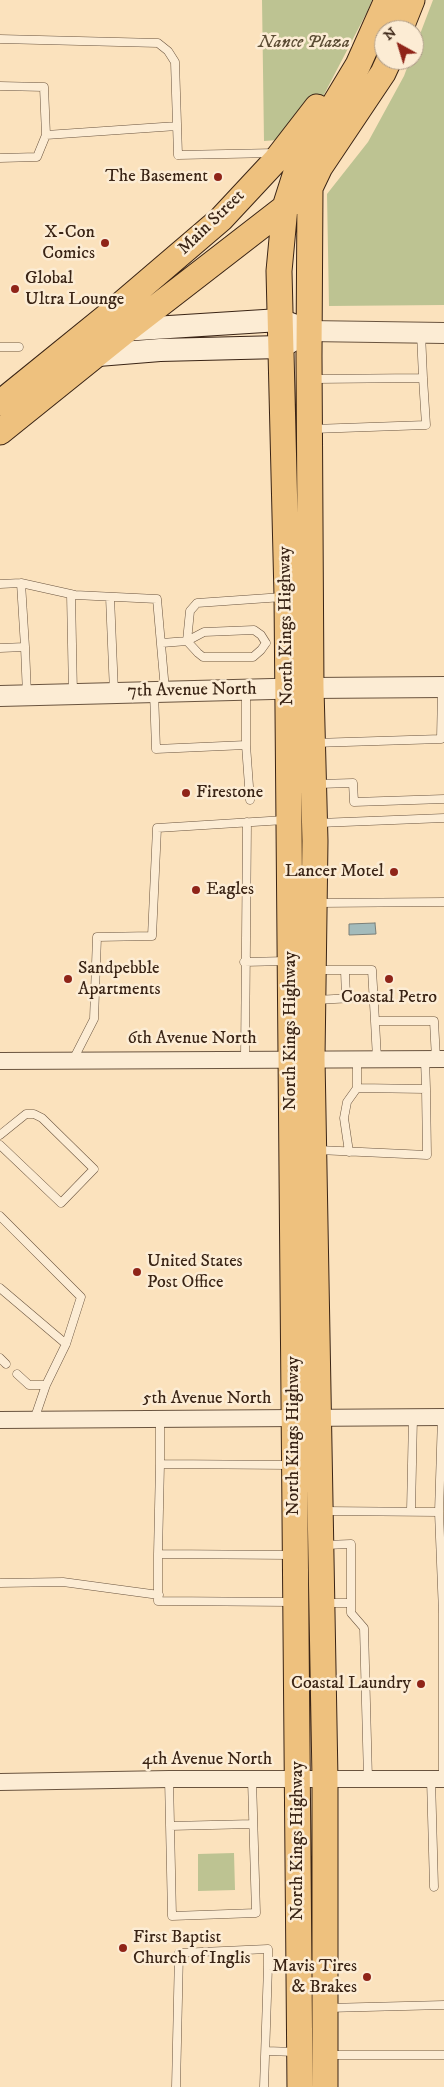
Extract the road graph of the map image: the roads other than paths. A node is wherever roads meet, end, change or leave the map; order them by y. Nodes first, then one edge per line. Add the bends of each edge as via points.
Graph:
1 (372, 0) edge
2 (387, 0) edge
3 (412, 0) edge
4 (404, 20) edge
5 (0, 39) edge
6 (385, 70) edge
7 (0, 86) edge
8 (177, 126) junction
9 (46, 135) junction
10 (282, 152) junction
11 (0, 158) edge
12 (310, 188) junction
13 (285, 207) junction
14 (280, 320) junction
15 (128, 329) junction
16 (309, 331) junction
17 (421, 333) junction
18 (444, 333) edge
19 (91, 345) junction
20 (0, 347) edge
21 (19, 347) dead end
22 (281, 347) junction
23 (423, 378) junction
24 (309, 380) junction
25 (0, 403) edge
26 (309, 429) junction
27 (0, 432) edge
28 (21, 583) junction
29 (0, 584) edge
30 (71, 594) junction
31 (287, 596) junction
32 (110, 597) junction
33 (187, 641) junction
34 (162, 643) junction
35 (277, 644) junction
36 (25, 647) junction
37 (0, 648) edge
38 (443, 687) edge
39 (300, 689) junction
40 (246, 690) junction
41 (160, 692) junction
42 (114, 693) junction
43 (73, 694) junction
44 (26, 695) junction
45 (0, 696) edge
46 (442, 740) edge
47 (312, 743) junction
48 (246, 745) junction
49 (313, 784) junction
50 (250, 800) dead end
51 (444, 800) edge
52 (444, 818) edge
53 (289, 820) junction
54 (247, 822) junction
55 (314, 823) junction
56 (444, 902) edge
57 (302, 903) junction
58 (244, 962) junction
59 (302, 965) junction
60 (345, 970) junction
61 (373, 997) junction
62 (346, 998) junction
63 (313, 1000) junction
64 (375, 1021) junction
65 (301, 1058) junction
66 (245, 1059) junction
67 (357, 1059) junction
68 (377, 1059) junction
69 (435, 1059) edge
70 (0, 1060) edge
71 (73, 1060) junction
72 (357, 1088) junction
73 (426, 1089) junction
74 (0, 1136) edge
75 (0, 1145) edge
76 (313, 1150) junction
77 (349, 1152) junction
78 (0, 1216) edge
79 (0, 1288) edge
80 (66, 1344) junction
81 (0, 1358) edge
82 (6, 1364) dead end
83 (16, 1374) dead end
84 (46, 1385) junction
85 (413, 1417) junction
86 (443, 1417) edge
87 (294, 1419) junction
88 (319, 1419) junction
89 (0, 1420) edge
90 (34, 1420) junction
91 (160, 1420) junction
92 (160, 1464) junction
93 (294, 1466) junction
94 (321, 1511) junction
95 (411, 1512) junction
96 (439, 1512) junction
97 (321, 1546) junction
98 (158, 1554) junction
99 (296, 1555) junction
100 (0, 1584) edge
101 (158, 1595) junction
102 (296, 1602) junction
103 (322, 1603) junction
104 (352, 1603) junction
105 (169, 1779) junction
106 (325, 1779) junction
107 (368, 1779) junction
108 (439, 1779) edge
109 (252, 1780) junction
110 (297, 1780) junction
111 (0, 1782) edge
112 (253, 1824) junction
113 (170, 1826) junction
114 (434, 1887) dead end
115 (299, 1965) junction
116 (268, 1966) junction
117 (444, 2005) edge
118 (325, 2008) junction
119 (266, 2050) junction
120 (299, 2052) junction
121 (444, 2055) edge
122 (325, 2056) junction
123 (176, 2087) edge
124 (264, 2087) edge
125 (300, 2087) edge
126 (325, 2087) edge

1 - 10 main road, Main Street via 318,106
2 - 13 main road, North Kings Highway via 358,65 299,163
3 - 4 main road
5 - 8 lane via 158,43 175,62
6 - 12 main road, North Kings Highway
7 - 9 lane via 44,86
8 - 9 lane
8 - 10 lane via 178,155
9 - 11 lane via 36,157
10 - 19 main road, Main Street via 221,219
12 - 13 main road, Main Street
12 - 16 main road, North Kings Highway
13 - 14 main road, North Kings Highway via 279,271
13 - 15 main road, Main Street
14 - 15 main road
14 - 16 main road
14 - 22 main road, North Kings Highway
15 - 19 main road, Main Street
16 - 17 street
16 - 22 main road
16 - 24 main road, North Kings Highway
17 - 18 street
17 - 23 lane
19 - 22 main road via 160,350
19 - 25 main road, Main Street
19 - 27 main road, Main Street
20 - 21 lane
22 - 31 main road, North Kings Highway
23 - 24 lane
23 - 26 lane via 426,425
24 - 26 main road, North Kings Highway
26 - 39 main road, North Kings Highway
28 - 29 lane
28 - 30 lane
28 - 36 lane
30 - 32 lane
30 - 43 lane
31 - 33 lane via 197,603 188,617
31 - 35 main road, North Kings Highway
32 - 34 lane via 157,599
32 - 42 lane
33 - 34 lane
33 - 35 lane via 204,632 254,630
33 - 35 lane via 203,657 212,658 253,656
34 - 41 lane
35 - 39 main road, North Kings Highway
36 - 37 lane
36 - 44 lane
38 - 39 street, 7th Avenue North
38 - 46 lane
39 - 40 street, 7th Avenue North
39 - 47 main road, North Kings Highway
39 - 53 main road, North Kings Highway
40 - 41 street, 7th Avenue North
40 - 48 lane
41 - 42 street, 7th Avenue North
41 - 48 lane via 156,749
42 - 43 street, 7th Avenue North
43 - 44 street, 7th Avenue North
44 - 45 street, 7th Avenue North
46 - 47 lane
47 - 49 main road, North Kings Highway
48 - 50 lane
49 - 51 lane via 353,783 354,802
49 - 55 main road, North Kings Highway
52 - 55 lane
53 - 54 lane
53 - 57 main road, North Kings Highway
54 - 58 lane
54 - 71 lane via 157,828 152,936 97,937 94,1019
55 - 57 main road, North Kings Highway
56 - 57 lane
57 - 59 main road, North Kings Highway
58 - 59 lane
58 - 66 lane
59 - 60 lane
59 - 63 main road, North Kings Highway
59 - 65 main road, North Kings Highway
60 - 61 lane via 372,970
60 - 62 lane
61 - 62 lane
61 - 64 lane
62 - 63 lane
63 - 65 main road, North Kings Highway
64 - 68 lane
64 - 69 lane via 434,1021
65 - 66 street, 6th Avenue North
65 - 67 street, 6th Avenue North
65 - 76 main road, North Kings Highway
65 - 87 main road, North Kings Highway
66 - 71 street, 6th Avenue North
67 - 68 street, 6th Avenue North
67 - 72 lane
68 - 69 street, 6th Avenue North
69 - 73 lane
70 - 71 street, 6th Avenue North
72 - 73 lane
72 - 77 lane via 348,1102 344,1118
73 - 77 lane via 427,1155
74 - 75 lane via 26,1114 34,1114 94,1169 62,1203
76 - 77 lane
76 - 88 main road, North Kings Highway
78 - 80 lane via 81,1297
79 - 80 lane
80 - 84 lane
81 - 82 lane
83 - 84 lane via 29,1385
84 - 90 lane
85 - 86 street, 5th Avenue North
85 - 88 street, 5th Avenue North
85 - 95 lane
86 - 96 lane
87 - 88 street, 5th Avenue North
87 - 91 street, 5th Avenue North
87 - 93 main road, North Kings Highway
88 - 94 main road, North Kings Highway
89 - 90 street, 5th Avenue North
90 - 91 street, 5th Avenue North
91 - 92 lane
92 - 93 lane
92 - 98 lane
93 - 99 main road, North Kings Highway
94 - 95 lane
94 - 97 main road, North Kings Highway
95 - 96 lane
96 - 108 lane via 443,1612
97 - 103 main road, North Kings Highway
97 - 104 lane via 352,1544
98 - 99 lane
98 - 101 lane
99 - 102 main road, North Kings Highway
100 - 101 lane via 63,1582
101 - 102 lane via 158,1601
102 - 110 main road, North Kings Highway
103 - 104 lane
103 - 106 main road, North Kings Highway
104 - 107 lane via 352,1613 364,1628
105 - 109 street, 4th Avenue North
105 - 111 street, 4th Avenue North
105 - 113 lane
106 - 107 street, 4th Avenue North
106 - 110 street, 4th Avenue North
106 - 118 main road, North Kings Highway
107 - 108 street, 4th Avenue North
108 - 114 lane
109 - 110 street, 4th Avenue North
109 - 112 lane
110 - 115 main road, North Kings Highway
112 - 113 lane
112 - 113 lane via 256,1913 172,1916
115 - 116 lane
115 - 120 main road, North Kings Highway
116 - 119 lane
116 - 123 lane via 268,1949 179,1953
117 - 118 lane
118 - 122 main road, North Kings Highway
119 - 120 lane
119 - 124 lane
120 - 125 main road, North Kings Highway
121 - 122 lane
122 - 126 main road, North Kings Highway

